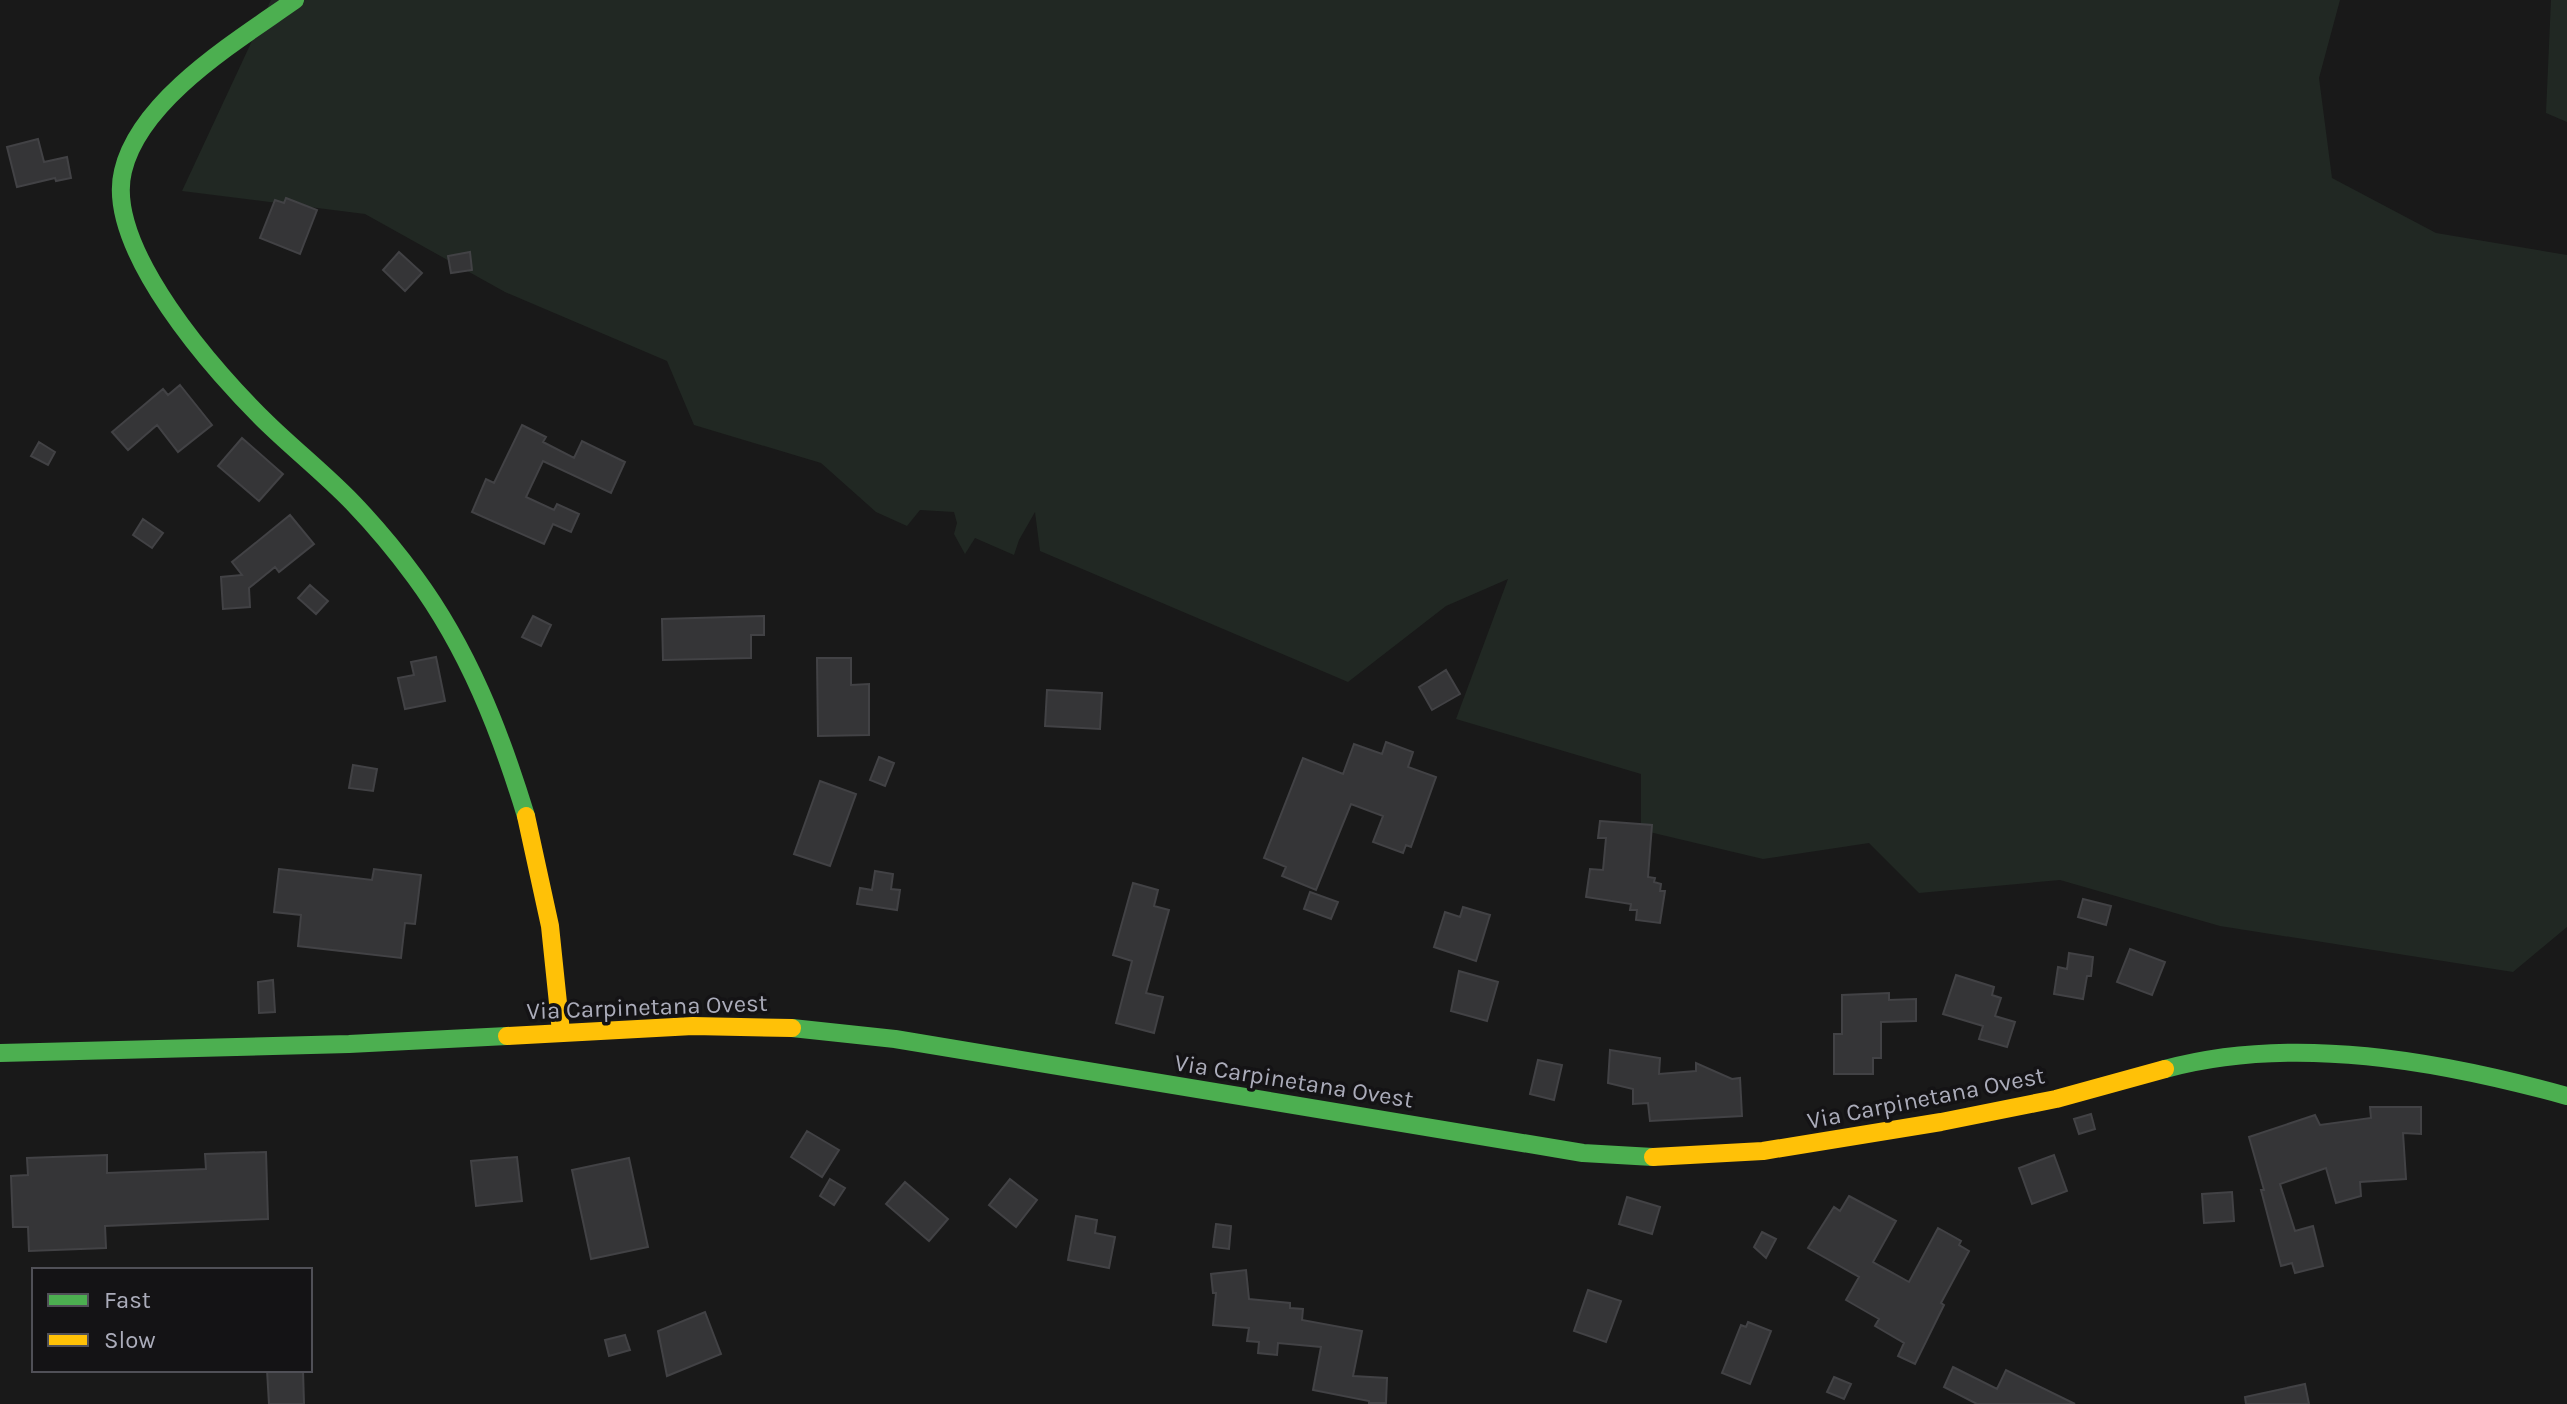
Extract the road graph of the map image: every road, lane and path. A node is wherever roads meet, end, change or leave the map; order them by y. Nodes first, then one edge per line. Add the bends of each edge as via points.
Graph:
1 (295, 0) edge
2 (561, 1032) junction
3 (0, 1053) edge
4 (2567, 1096) edge

1 - 2 main road via 215,60 141,129 121,175 129,237 156,289 221,373 379,531 451,631 496,725 526,814 552,947
2 - 3 main road, Via Carpinetana Ovest via 349,1044
2 - 4 main road, Via Carpinetana Ovest via 693,1026 830,1029 1583,1153 1657,1159 1747,1155 1943,1122 2244,1053 2306,1051 2393,1061 2484,1075

